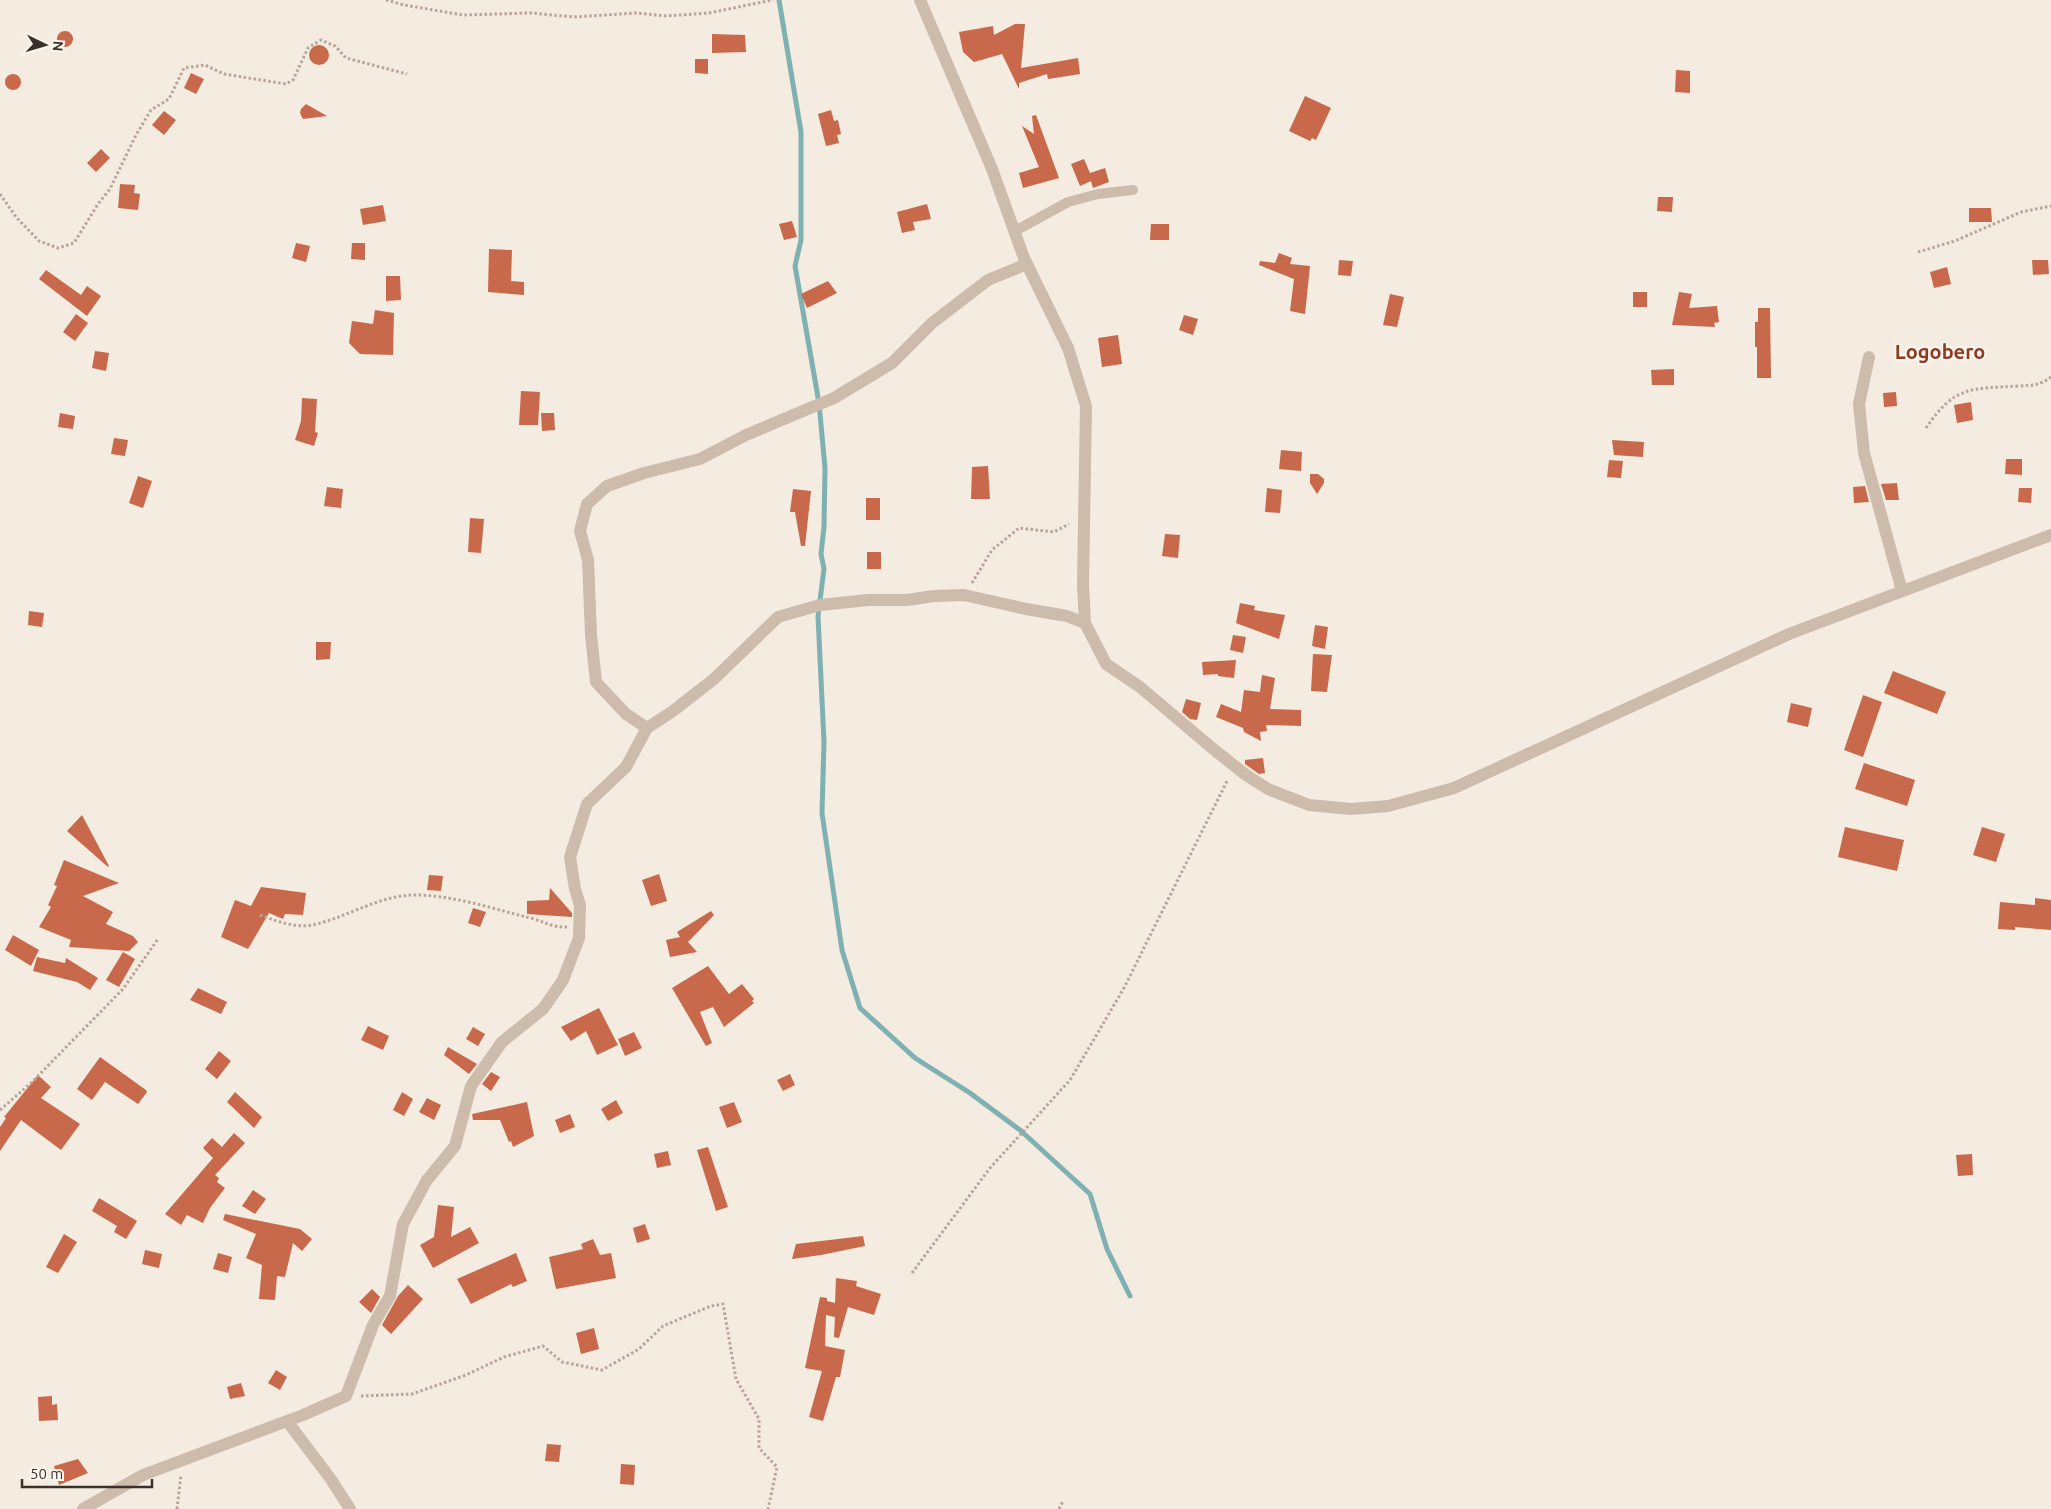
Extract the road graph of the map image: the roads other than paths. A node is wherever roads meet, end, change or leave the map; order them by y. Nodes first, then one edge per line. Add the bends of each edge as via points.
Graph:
1 (920, 0) edge
2 (1134, 190) dead end
3 (1014, 231) junction
4 (1027, 264) junction
5 (1869, 357) dead end
6 (2051, 535) edge
7 (1902, 590) junction
8 (1085, 623) junction
9 (647, 728) junction
10 (287, 1421) junction
11 (83, 1509) edge
12 (350, 1509) edge

1 - 3 street via 992,169
2 - 3 lane via 1098,194 1068,202
3 - 4 street
4 - 8 street via 1068,348 1086,406
4 - 9 street via 988,280 932,324 892,363 834,398 746,435 700,459 607,486 587,504 580,531 588,560 596,682 626,714
5 - 7 street via 1859,404 1864,452
6 - 7 street
7 - 8 street via 1789,634 1454,788 1388,806 1351,809 1309,805 1268,789 1246,775 1140,687 1106,664
8 - 9 street via 1067,616 964,595 820,605 778,617 714,679
9 - 10 street via 626,767 587,804 570,857 574,889 580,905 579,938 563,980 543,1008 502,1042 471,1086 455,1146 427,1180 403,1224 390,1296 373,1325 346,1396
10 - 11 street via 143,1474
10 - 12 street

